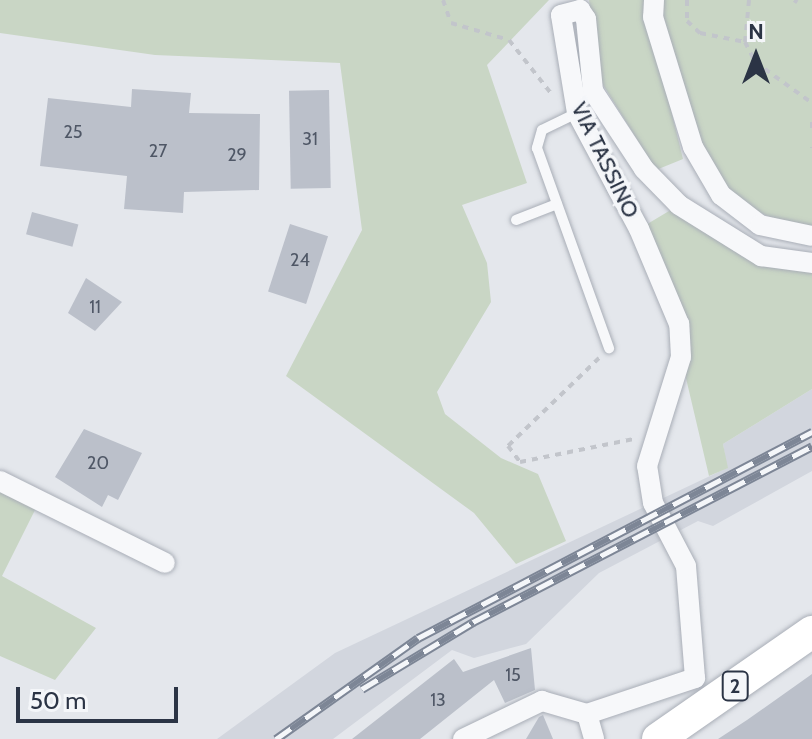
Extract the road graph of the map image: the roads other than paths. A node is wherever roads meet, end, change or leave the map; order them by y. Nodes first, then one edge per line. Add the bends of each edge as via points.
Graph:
1 (654, 0) edge
2 (577, 113) junction
3 (557, 204) junction
4 (516, 220) dead end
5 (812, 236) edge
6 (812, 263) edge
7 (609, 348) road end
8 (0, 481) edge
9 (165, 563) dead end
10 (812, 632) edge
11 (704, 690) junction
12 (587, 714) junction
13 (463, 739) edge
14 (594, 739) edge
15 (658, 739) edge

1 - 5 street via 653,17 693,147 721,195 760,225
2 - 3 lane via 542,130 537,148
2 - 6 street, VIA TASSINO via 560,26 569,9 586,19 593,91 644,169 725,241 761,256
2 - 11 street, VIA TASSINO via 639,229 679,324 681,357 652,440 649,491 686,566
3 - 4 lane
3 - 7 lane
8 - 9 street
10 - 11 main road, 2
11 - 12 street
11 - 15 main road, 2
12 - 13 street via 542,701
12 - 14 street

